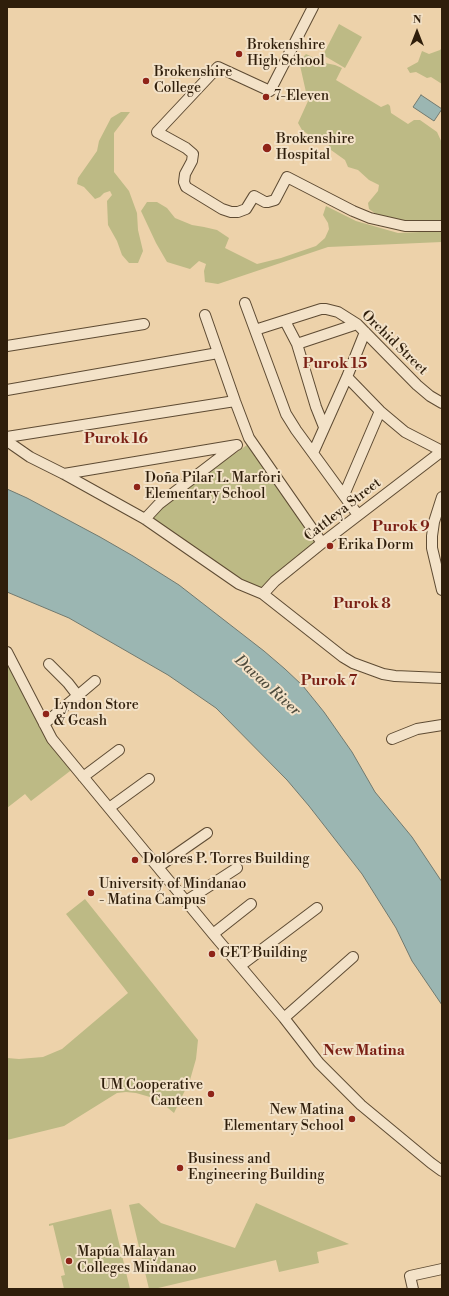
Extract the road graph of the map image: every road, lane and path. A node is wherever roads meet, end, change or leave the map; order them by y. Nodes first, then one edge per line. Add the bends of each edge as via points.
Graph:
1 (313, 7) edge
2 (442, 226) edge
3 (245, 303) dead end
4 (205, 315) dead end
5 (285, 321) junction
6 (144, 324) dead end
7 (357, 324) junction
8 (255, 330) junction
9 (365, 332) junction
10 (297, 344) junction
11 (7, 346) edge
12 (218, 353) junction
13 (347, 377) junction
14 (7, 390) edge
15 (235, 401) junction
16 (442, 403) edge
17 (380, 411) junction
18 (324, 427) junction
19 (7, 437) edge
20 (249, 438) junction
21 (7, 441) edge
22 (237, 445) junction
23 (442, 451) edge
24 (313, 453) junction
25 (64, 474) junction
26 (344, 495) junction
27 (442, 497) edge
28 (358, 515) junction
29 (145, 519) junction
30 (322, 543) junction
31 (442, 590) edge
32 (264, 594) junction
33 (7, 652) edge
34 (49, 664) dead end
35 (442, 678) edge
36 (95, 681) dead end
37 (78, 696) junction
38 (44, 724) junction
39 (442, 725) edge
40 (392, 739) dead end
41 (119, 750) dead end
42 (83, 777) junction
43 (149, 779) dead end
44 (109, 808) junction
45 (207, 833) dead end
46 (158, 867) junction
47 (237, 868) dead end
48 (186, 901) junction
49 (251, 904) dead end
50 (317, 908) dead end
51 (213, 934) junction
52 (353, 957) dead end
53 (240, 966) junction
54 (284, 1018) junction
55 (442, 1171) edge
56 (442, 1269) edge
57 (413, 1289) edge

1 - 2 street via 270,91 218,67 157,132 193,154 184,185 222,209 238,212 246,209 254,196 268,202 275,200 287,177 370,218 405,226
3 - 8 street
4 - 12 street
5 - 7 street, Orchid Street via 326,309 338,312
5 - 8 street, Orchid Street
5 - 10 street
6 - 11 street
7 - 9 street, Orchid Street
7 - 10 street
8 - 24 street via 286,414
9 - 13 street
9 - 16 street, Orchid Street via 417,385
10 - 18 street
12 - 14 street
12 - 15 street
13 - 17 street
13 - 18 street
15 - 19 street
15 - 20 street
17 - 23 street via 408,435
17 - 26 street
18 - 24 street
20 - 22 street
20 - 30 street
21 - 25 street via 30,457
22 - 25 street
22 - 29 street via 159,504
23 - 28 street, Cattleya Street
24 - 26 street
25 - 29 street
26 - 28 street
27 - 31 street via 432,536 432,548
28 - 30 street, Cattleya Street
29 - 32 street via 239,584
30 - 32 street, Cattleya Street via 275,581
32 - 35 street via 353,663 395,676
33 - 38 street
34 - 37 street
36 - 37 street
37 - 38 street
38 - 42 street via 52,739
39 - 40 street via 418,729
41 - 42 street
42 - 44 street
43 - 44 street
44 - 46 street
45 - 46 street
46 - 48 street
47 - 48 street
48 - 51 street
49 - 51 street
50 - 53 street
51 - 53 street
52 - 54 street
53 - 54 street
54 - 55 street via 333,1078 361,1105
56 - 57 street via 410,1276

